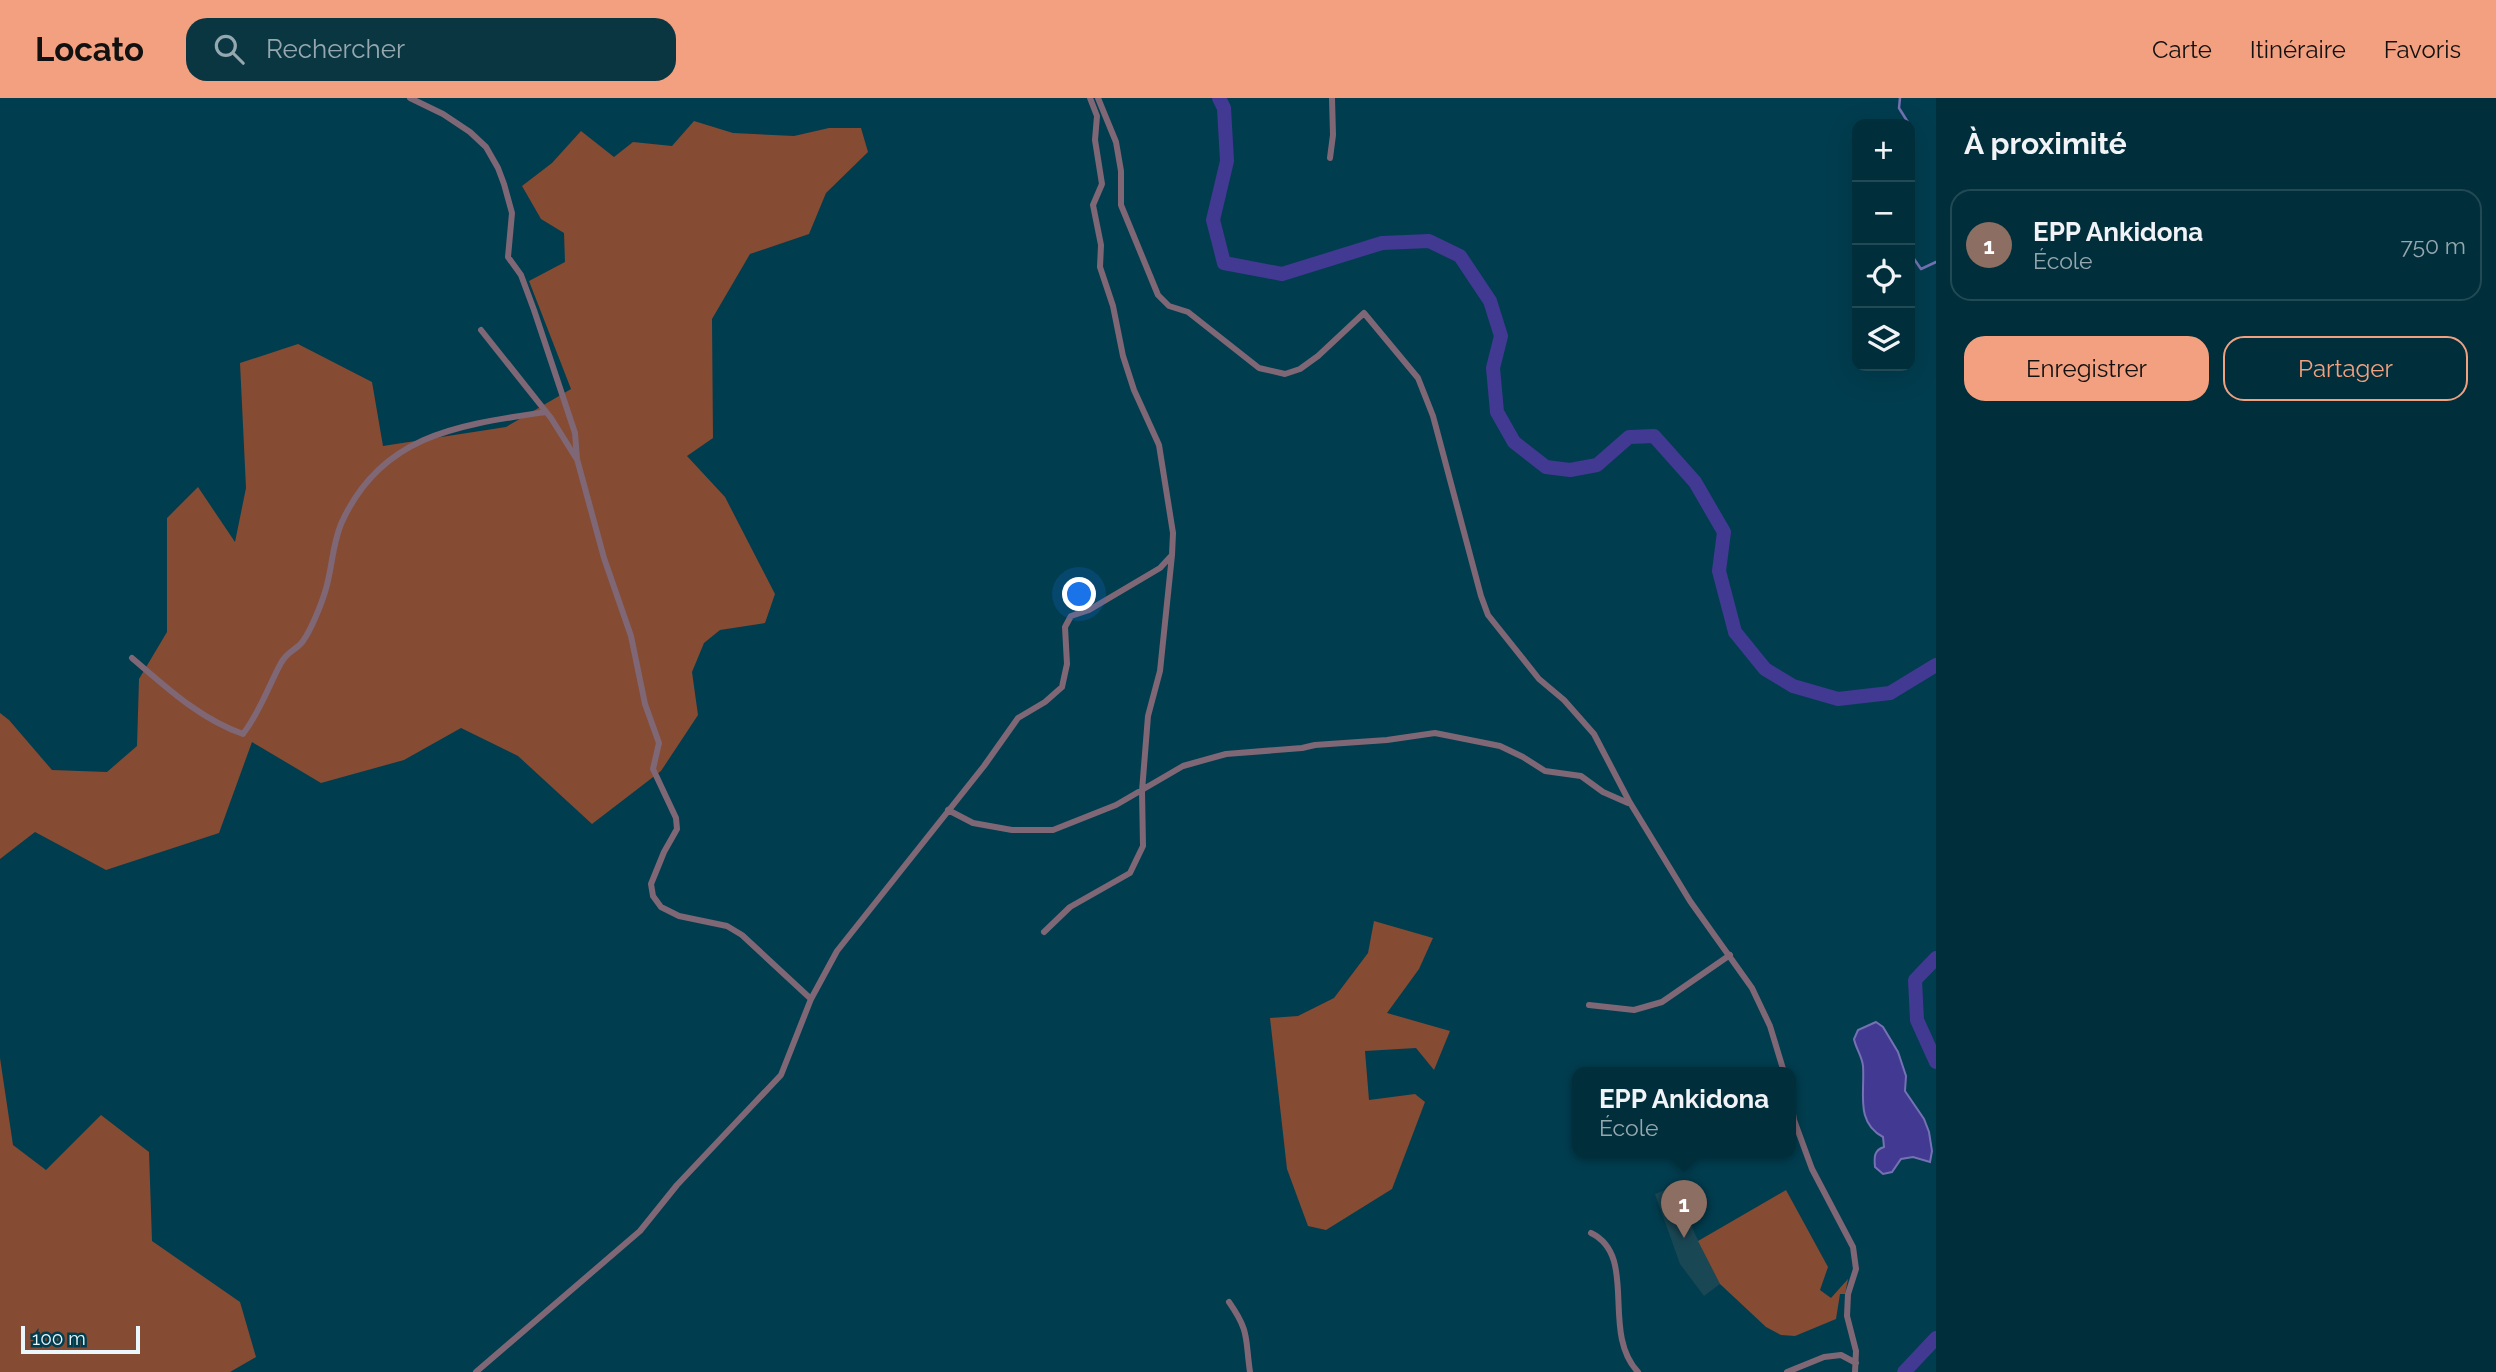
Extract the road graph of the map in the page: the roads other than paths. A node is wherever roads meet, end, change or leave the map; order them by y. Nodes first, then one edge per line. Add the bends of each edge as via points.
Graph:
1 (410, 98) edge
2 (1090, 98) edge
3 (1098, 98) edge
4 (1332, 98) edge
5 (1330, 158) dead end
6 (481, 330) dead end
7 (546, 412) junction
8 (577, 459) junction
9 (1172, 555) junction
10 (132, 658) dead end
11 (1142, 791) junction
12 (1630, 804) junction
13 (948, 810) junction
14 (1044, 932) dead end
15 (1730, 956) junction
16 (811, 999) junction
17 (1588, 1005) dead end
18 (1782, 1067) edge
19 (1796, 1125) edge
20 (1591, 1233) dead end
21 (1229, 1302) dead end
22 (1856, 1363) junction
23 (476, 1372) edge
24 (1250, 1372) edge
25 (1638, 1372) edge
26 (1787, 1372) edge
27 (1855, 1372) edge

1 - 8 street via 470,132 498,167 512,213 508,257 521,275 534,310 575,433
2 - 9 street via 1097,116 1095,140 1102,184 1093,205 1100,267 1114,306 1126,368 1159,445 1173,533
3 - 12 street via 1116,142 1121,205 1158,295 1169,306 1188,312 1259,368 1285,374 1318,356 1364,313 1418,378 1433,416 1488,615 1539,679 1594,734
4 - 5 street
6 - 7 street
7 - 8 street
7 - 10 street via 470,423 407,448 373,475 340,527 325,592 303,642 288,651 260,710 243,734 185,703
8 - 16 street via 659,743 653,769 676,818 677,829 651,884 653,896 661,907 679,916 727,926 742,935
9 - 11 street via 1160,671 1148,716
9 - 13 street via 1160,568 1071,616 1065,627 1067,664 1062,687 1018,718
11 - 12 street via 1184,766 1226,754 1435,733 1500,746 1545,771 1581,776
11 - 13 street via 1053,830 1012,830 973,823
11 - 14 street via 1143,846 1130,873 1070,907
12 - 15 street
13 - 16 street via 837,951
15 - 17 street via 1654,1005 1634,1010
15 - 18 street via 1770,1026
16 - 23 street via 781,1074 640,1231
19 - 22 street via 1812,1169 1853,1247 1856,1269 1847,1315
20 - 25 street via 1604,1241 1616,1264 1622,1347
21 - 24 street via 1244,1324
22 - 26 street via 1841,1355 1824,1357
22 - 27 street

